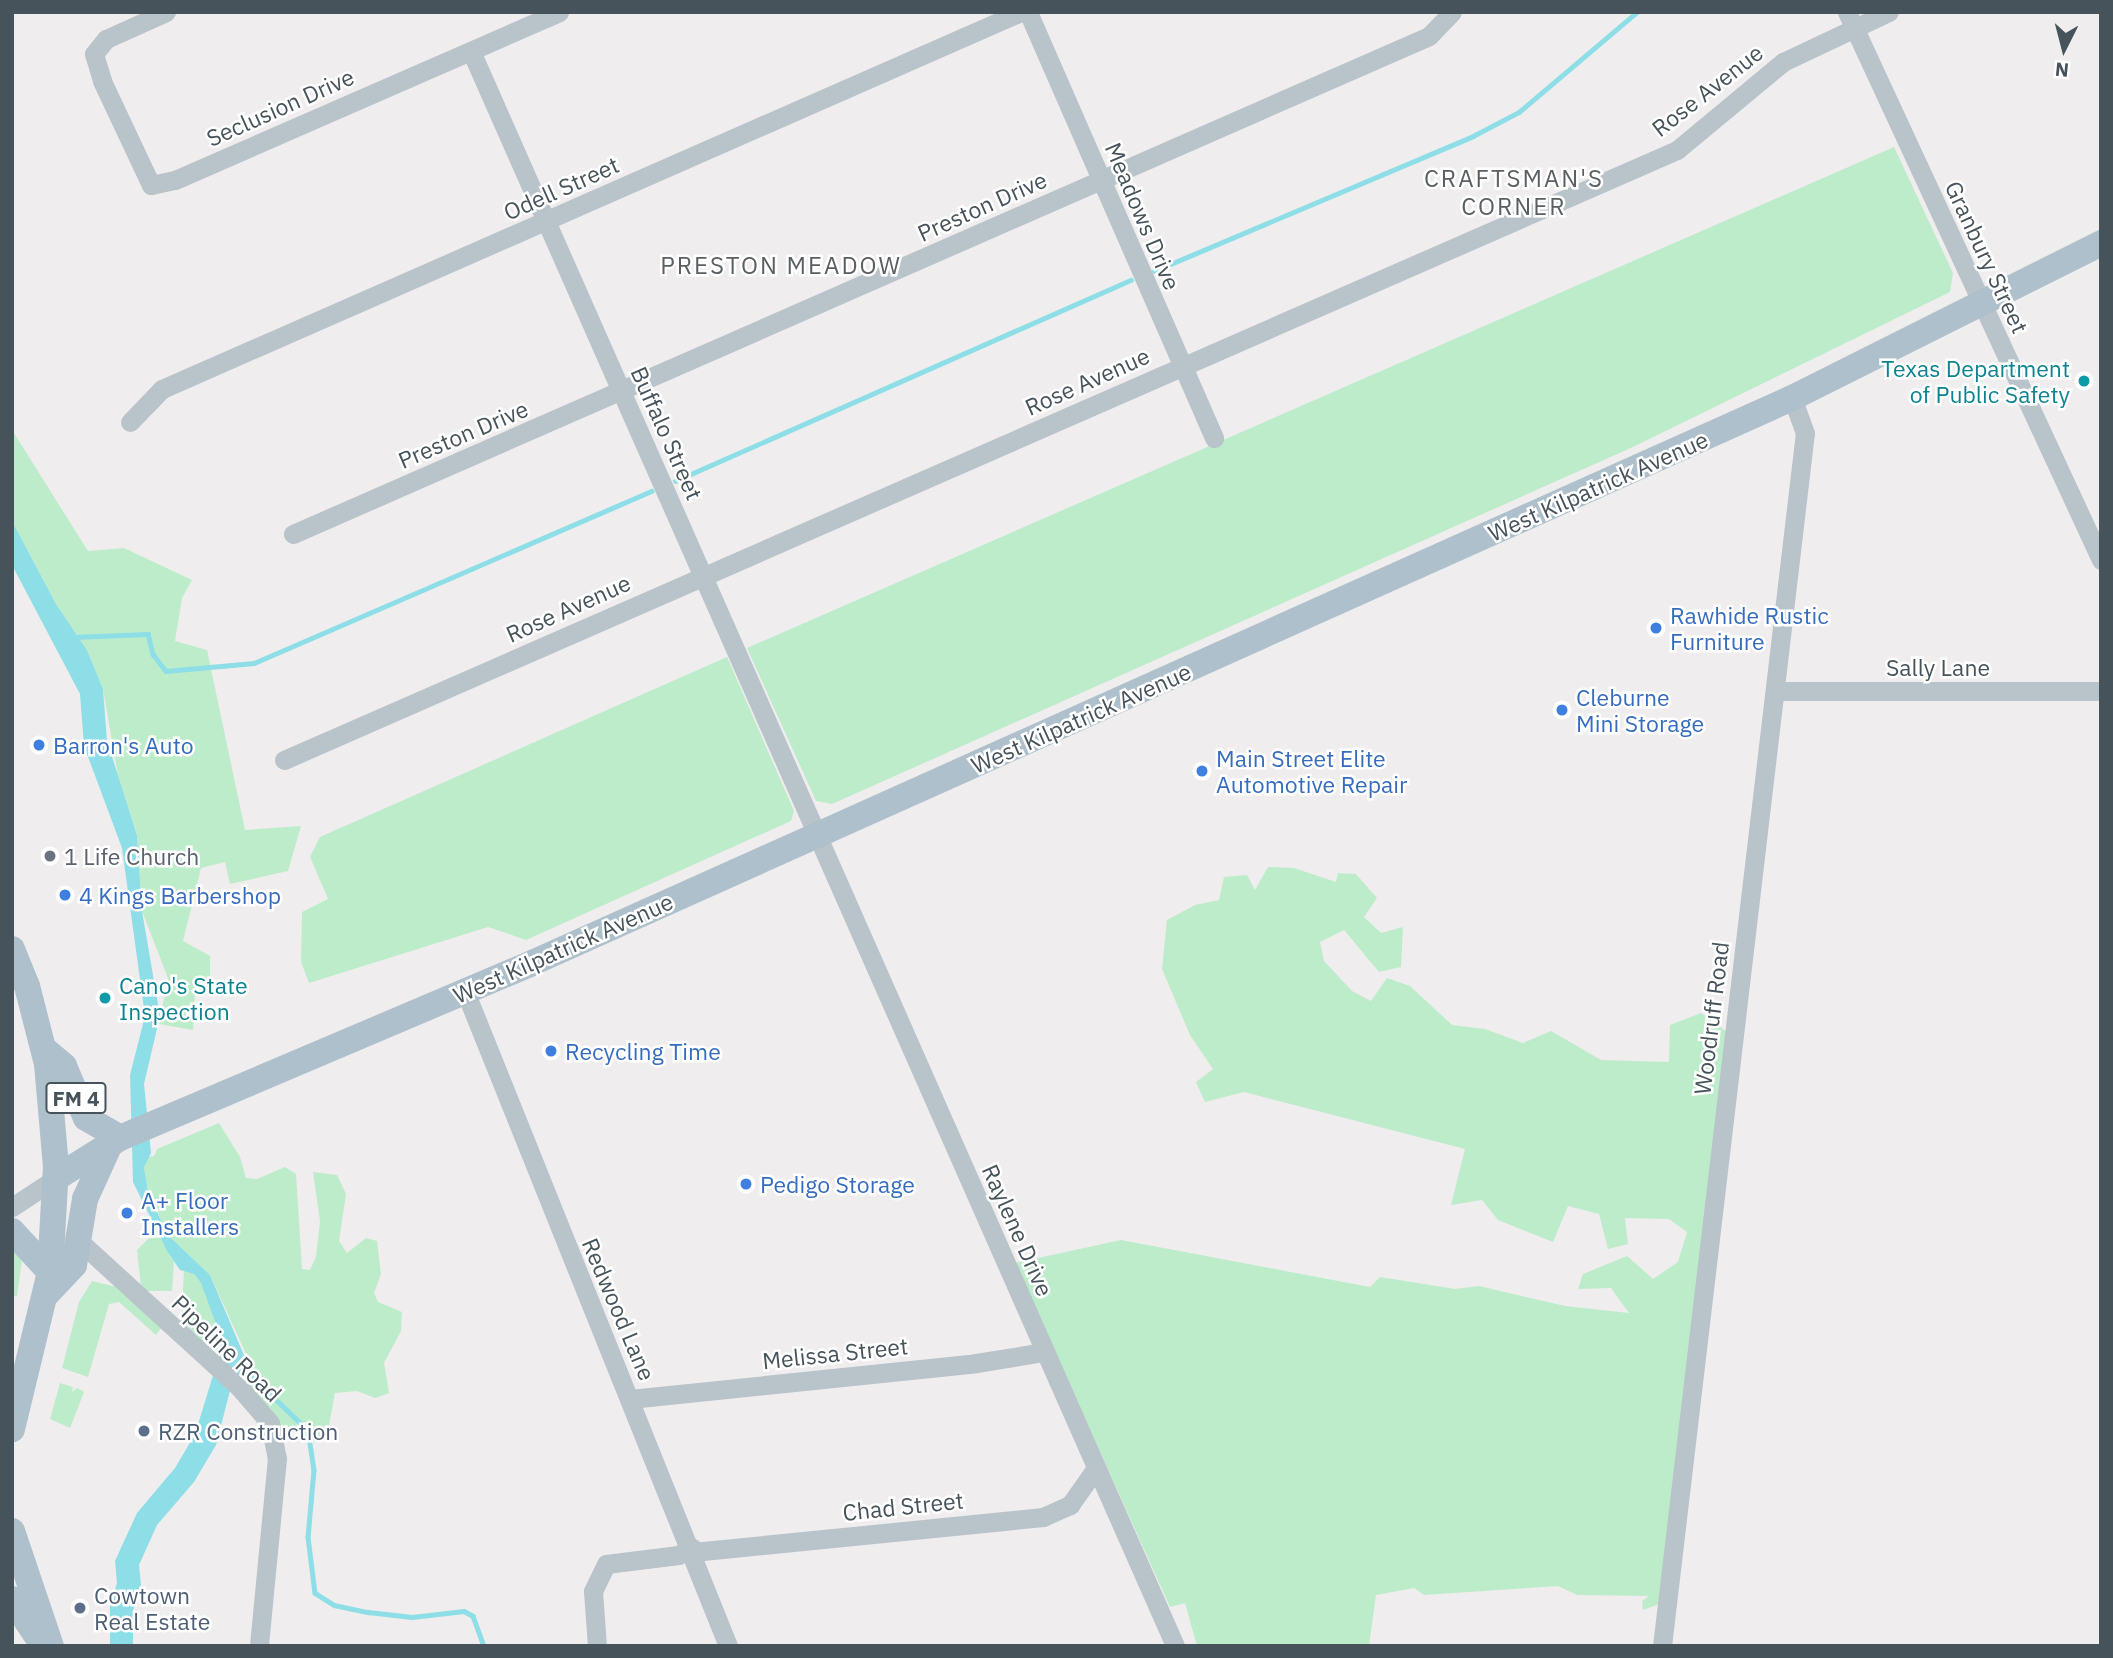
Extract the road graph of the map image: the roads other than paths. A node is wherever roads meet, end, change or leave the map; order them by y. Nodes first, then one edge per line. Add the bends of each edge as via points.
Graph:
1 (166, 12) edge
2 (559, 12) edge
3 (1021, 12) edge
4 (1028, 12) edge
5 (1452, 12) edge
6 (1889, 12) edge
7 (1851, 20) edge
8 (471, 51) junction
9 (1101, 180) junction
10 (549, 221) junction
11 (2101, 243) edge
12 (1981, 304) junction
13 (1182, 367) junction
14 (622, 391) junction
15 (1792, 398) junction
16 (130, 422) dead end
17 (1214, 438) dead end
18 (293, 534) dead end
19 (2101, 560) edge
20 (703, 576) junction
21 (1775, 691) junction
22 (2101, 691) edge
23 (284, 760) dead end
24 (816, 835) junction
25 (12, 949) edge
26 (465, 991) junction
27 (44, 1049) junction
28 (116, 1140) junction
29 (55, 1178) junction
30 (12, 1207) edge
31 (12, 1231) edge
32 (78, 1240) junction
33 (48, 1283) junction
34 (1044, 1352) junction
35 (630, 1399) junction
36 (12, 1429) edge
37 (1096, 1468) junction
38 (12, 1531) edge
39 (693, 1550) junction
40 (12, 1599) edge
41 (44, 1646) edge
42 (51, 1646) edge
43 (259, 1646) edge
44 (597, 1646) edge
45 (728, 1646) edge
46 (1175, 1646) edge
47 (1662, 1646) edge

1 - 8 street, Seclusion Drive via 106,39 94,54 151,185 175,180
2 - 8 street, Seclusion Drive
3 - 10 street, Odell Street
4 - 9 street, Meadows Drive
5 - 9 street, Preston Drive via 1429,36
6 - 7 street, Rose Avenue
7 - 12 street, Granbury Street
7 - 13 street, Rose Avenue via 1783,62 1677,150
8 - 10 street, Buffalo Street
9 - 13 street, Meadows Drive
9 - 14 street, Preston Drive
10 - 14 street, Buffalo Street
10 - 16 street, Odell Street via 162,389
11 - 12 main road, West Kilpatrick Avenue / FM 4
12 - 15 main road, West Kilpatrick Avenue / FM 4
12 - 19 street, Granbury Street
13 - 17 street, Meadows Drive
13 - 20 street, Rose Avenue
14 - 18 street, Preston Drive
14 - 20 street, Buffalo Street
15 - 21 street, Woodruff Road via 1805,433
15 - 24 main road, West Kilpatrick Avenue / FM 4
20 - 23 street, Rose Avenue
20 - 24 street, Buffalo Street
21 - 22 street, Sally Lane
21 - 47 street, Woodruff Road
24 - 26 main road, West Kilpatrick Avenue / FM 4
24 - 34 street, Raylene Drive
25 - 27 main road
26 - 28 main road, West Kilpatrick Avenue / FM 4
26 - 35 street, Redwood Lane
27 - 28 main road, FM 4 via 64,1066 86,1118
27 - 29 main road via 54,1114
28 - 29 main road, West Kilpatrick Avenue / FM 4
28 - 32 main road via 85,1199
29 - 30 street
29 - 33 main road
31 - 33 main road
32 - 33 main road via 74,1265
32 - 43 street, Pipeline Road via 238,1387 270,1423 276,1439 273,1526
33 - 36 main road
34 - 35 street, Melissa Street
34 - 37 street, Raylene Drive
35 - 39 street, Redwood Lane
37 - 39 street, Chad Street via 1070,1504 1043,1517
37 - 46 street, Raylene Drive
38 - 42 main road
39 - 44 street, Chad Street via 606,1564 593,1591
39 - 45 street, Redwood Lane
40 - 41 main road

